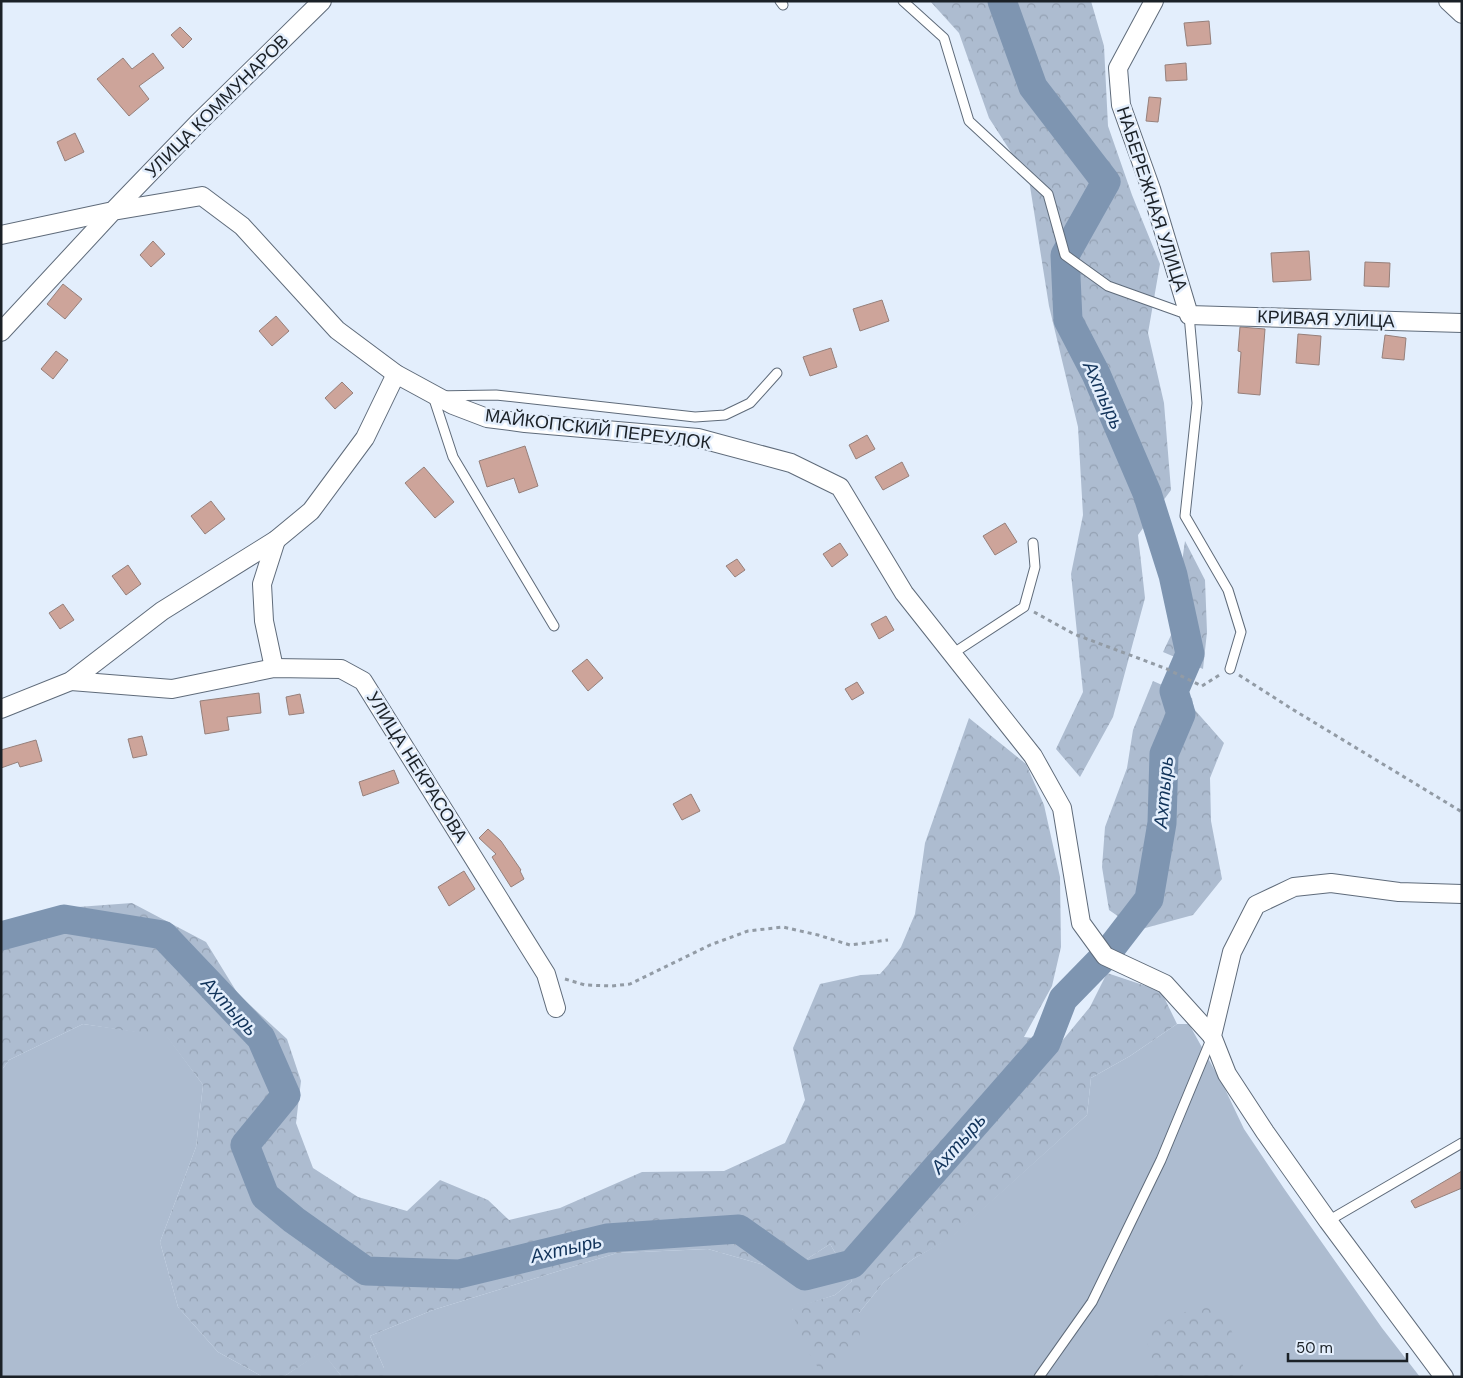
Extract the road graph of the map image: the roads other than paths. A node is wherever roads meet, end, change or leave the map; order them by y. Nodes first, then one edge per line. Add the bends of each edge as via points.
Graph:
1 (322, 1) edge
2 (903, 1) edge
3 (1154, 1) edge
4 (1448, 1) edge
5 (1462, 14) edge
6 (113, 211) junction
7 (1, 235) edge
8 (1189, 314) junction
9 (1462, 323) edge
10 (1, 332) edge
11 (777, 373) dead end
12 (396, 374) junction
13 (433, 396) junction
14 (276, 540) junction
15 (1033, 543) dead end
16 (554, 626) dead end
17 (952, 654) junction
18 (274, 668) junction
19 (1230, 669) road end
20 (71, 681) junction
21 (1, 709) edge
22 (1462, 894) edge
23 (556, 1008) dead end
24 (1212, 1036) junction
25 (1462, 1142) edge
26 (1328, 1221) junction
27 (1039, 1377) edge
28 (1444, 1377) edge

1 - 6 street, УЛИЦА КОММУНАРОВ
2 - 8 lane via 944,38 969,121 1048,194 1065,255 1108,286
3 - 8 street, НАБЕРЕЖНАЯ УЛИЦА via 1118,68 1121,106 1151,189
4 - 5 street
6 - 7 street, УЛИЦА КОММУНАРОВ
6 - 10 street
6 - 12 street, УЛИЦА КОММУНАРОВ via 202,196 242,226 337,330
8 - 9 street, КРИВАЯ УЛИЦА
8 - 19 lane via 1197,403 1185,516 1228,590 1240,632
11 - 13 lane via 750,403 725,416 695,417 496,396
12 - 13 street, МАЙКОПСКИЙ ПЕРЕУЛОК
12 - 14 street, УЛИЦА НЕКРАСОВА via 365,438 310,511
13 - 16 lane via 453,457
13 - 17 street, МАЙКОПСКИЙ ПЕРЕУЛОК via 487,418 698,438 791,463 840,488 904,593
14 - 18 street via 262,584 264,621
14 - 20 street, УЛИЦА НЕКРАСОВА via 162,611
15 - 17 lane via 1035,567 1024,607
17 - 24 street, МАЙКОПСКИЙ ПЕРЕУЛОК via 1033,756 1062,808 1081,923 1105,956 1165,984
18 - 20 street, УЛИЦА НЕКРАСОВА via 172,689
18 - 23 street, УЛИЦА НЕКРАСОВА via 341,669 364,681 546,974
20 - 21 street, УЛИЦА НЕКРАСОВА
22 - 24 street via 1399,892 1331,883 1294,887 1256,905 1232,952
24 - 26 street via 1227,1074
24 - 27 lane via 1161,1160 1092,1302
25 - 26 lane
26 - 28 street

